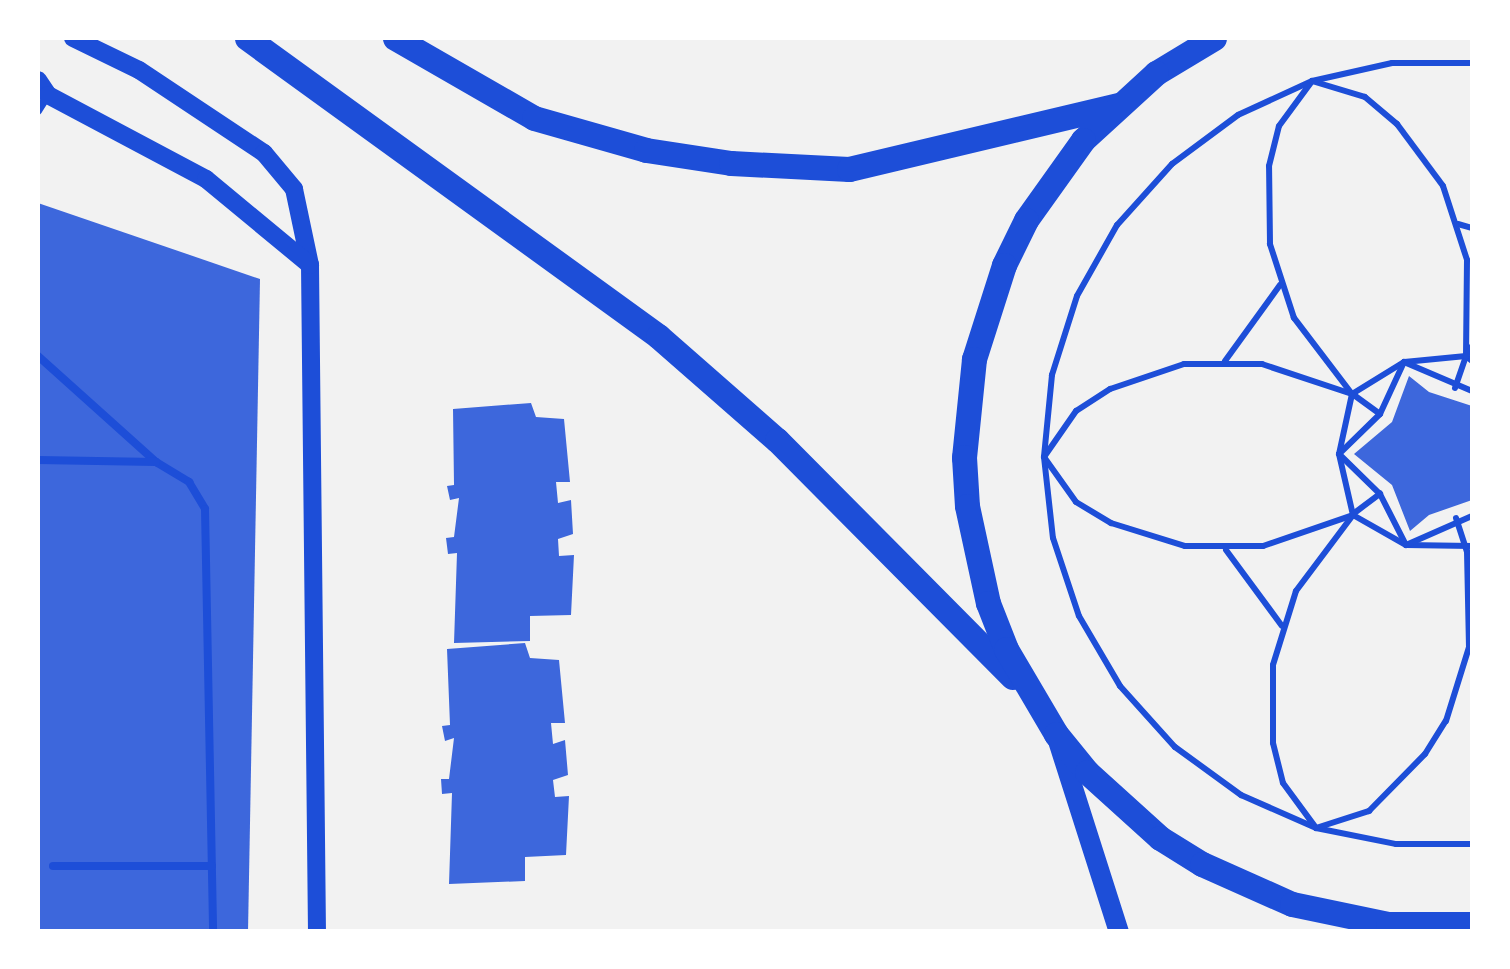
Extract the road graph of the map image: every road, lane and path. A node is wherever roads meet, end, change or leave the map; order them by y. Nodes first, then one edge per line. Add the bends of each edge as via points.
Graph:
1 (72, 38) edge
2 (246, 38) edge
3 (395, 38) edge
4 (1190, 38) edge
5 (1214, 38) edge
6 (1472, 62) edge
7 (1156, 74) junction
8 (1312, 81) junction
9 (41, 96) edge
10 (1118, 105) junction
11 (1458, 224) junction
12 (1472, 228) edge
13 (310, 265) junction
14 (1280, 284) junction
15 (1472, 346) edge
16 (38, 356) edge
17 (1469, 358) edge
18 (1225, 361) junction
19 (1404, 362) junction
20 (1456, 388) junction
21 (1472, 390) edge
22 (1352, 394) junction
23 (1380, 414) junction
24 (1338, 454) junction
25 (1044, 457) junction
26 (38, 460) edge
27 (156, 462) junction
28 (1380, 494) junction
29 (1353, 515) junction
30 (1472, 516) edge
31 (1456, 518) junction
32 (1406, 546) junction
33 (1470, 548) edge
34 (1226, 549) junction
35 (1472, 559) edge
36 (1282, 626) junction
37 (1472, 678) edge
38 (1461, 682) junction
39 (1029, 693) junction
40 (1056, 734) junction
41 (1316, 828) junction
42 (1472, 844) edge
43 (53, 866) dead end
44 (212, 866) junction
45 (1472, 924) edge
46 (213, 932) edge
47 (317, 932) edge
48 (1119, 932) edge

1 - 13 street via 139,70 264,153 294,189
2 - 39 main road via 658,336 777,440
3 - 10 main road via 534,118 646,150 731,163 849,169
4 - 7 main road
5 - 7 main road
6 - 8 path via 1392,63
7 - 10 main road
8 - 11 path via 1365,97 1397,124 1442,186
8 - 14 path via 1279,126 1270,166 1270,244
8 - 25 path via 1204,138 1117,225 1062,335
9 - 13 street via 206,178
10 - 39 main road via 1053,179 1018,235 987,311 966,408 965,474 976,556 988,603
11 - 12 path
11 - 17 path via 1467,260
13 - 47 street
14 - 18 path
14 - 22 path via 1294,318
15 - 17 path
16 - 27 lane
17 - 19 path
17 - 20 path
18 - 22 path via 1262,364
18 - 25 path via 1184,364 1110,389 1076,411
19 - 20 path
19 - 22 path
19 - 23 path
20 - 21 path
22 - 23 path
22 - 24 path
23 - 24 path
24 - 28 path
24 - 29 path
25 - 34 path via 1076,502 1111,523 1185,546
25 - 41 path via 1064,578 1120,686 1207,773
26 - 27 lane
27 - 44 lane via 188,482 205,509
28 - 29 path
28 - 32 path
29 - 32 path
29 - 34 path via 1263,546
29 - 36 path via 1296,591
30 - 31 path
31 - 32 path
31 - 33 path
32 - 33 path
33 - 35 path
33 - 38 path via 1469,646
34 - 36 path
36 - 41 path via 1272,665 1273,743 1283,783
37 - 38 path
38 - 41 path via 1426,754 1400,784 1369,811
39 - 40 main road
40 - 45 main road via 1098,784 1160,838 1246,886 1340,916
40 - 48 main road
41 - 42 path via 1396,844
43 - 44 lane
44 - 46 lane

